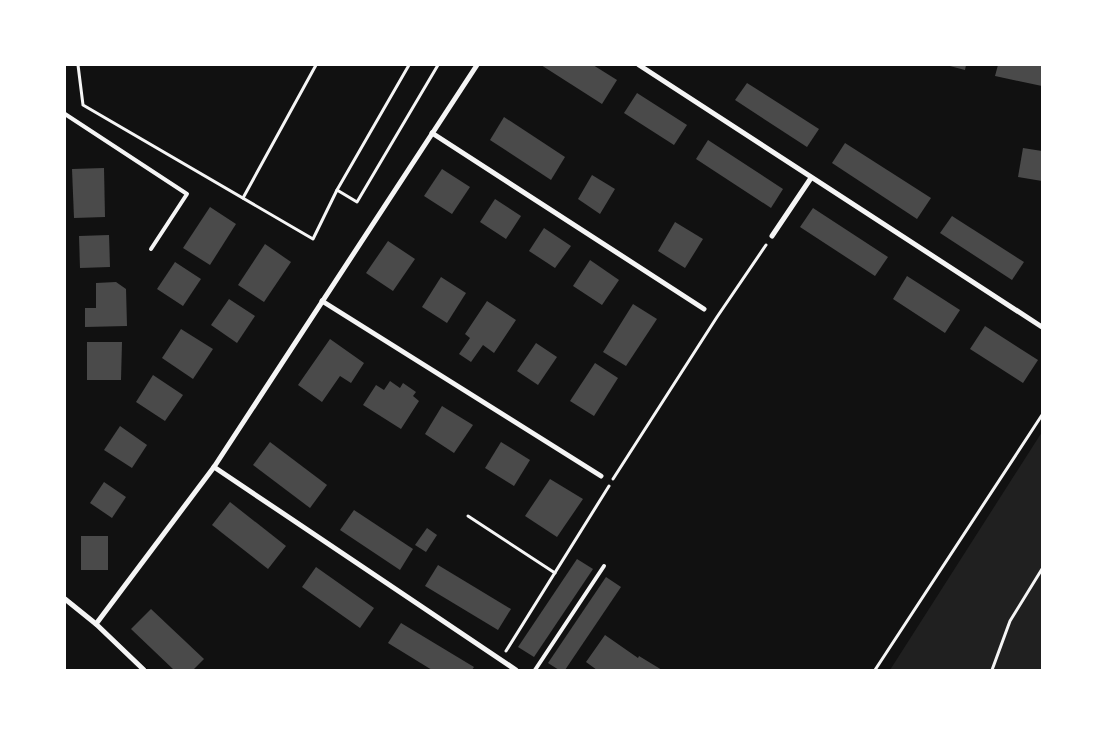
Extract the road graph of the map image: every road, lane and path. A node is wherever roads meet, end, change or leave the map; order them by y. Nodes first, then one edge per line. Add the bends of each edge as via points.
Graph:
1 (78, 65) edge
2 (316, 65) edge
3 (409, 65) edge
4 (438, 65) edge
5 (477, 65) edge
6 (639, 65) edge
7 (65, 114) edge
8 (432, 133) junction
9 (811, 178) junction
10 (338, 190) junction
11 (243, 198) junction
12 (772, 236) joint
13 (151, 249) dead end
14 (322, 301) junction
15 (704, 309) dead end
16 (1042, 327) edge
17 (1042, 415) edge
18 (214, 468) junction
19 (601, 476) dead end
20 (468, 516) dead end
21 (604, 566) dead end
22 (1042, 569) edge
23 (555, 573) junction
24 (65, 599) edge
25 (96, 624) junction
26 (501, 659) junction
27 (144, 670) edge
28 (516, 670) edge
29 (535, 670) edge
30 (875, 670) edge
31 (992, 670) edge

1 - 11 path via 83,105
2 - 11 path
3 - 10 path
4 - 10 path via 358,202
5 - 8 street
6 - 9 street
7 - 13 lane via 187,194
8 - 14 street
8 - 15 street
9 - 12 street
9 - 16 street
10 - 11 path via 313,239
12 - 23 path
14 - 18 street
14 - 19 street
17 - 30 path
18 - 25 street
18 - 26 street
20 - 23 path
21 - 29 lane
22 - 31 path via 1010,621
23 - 26 path
24 - 25 street
25 - 27 street
26 - 28 street

